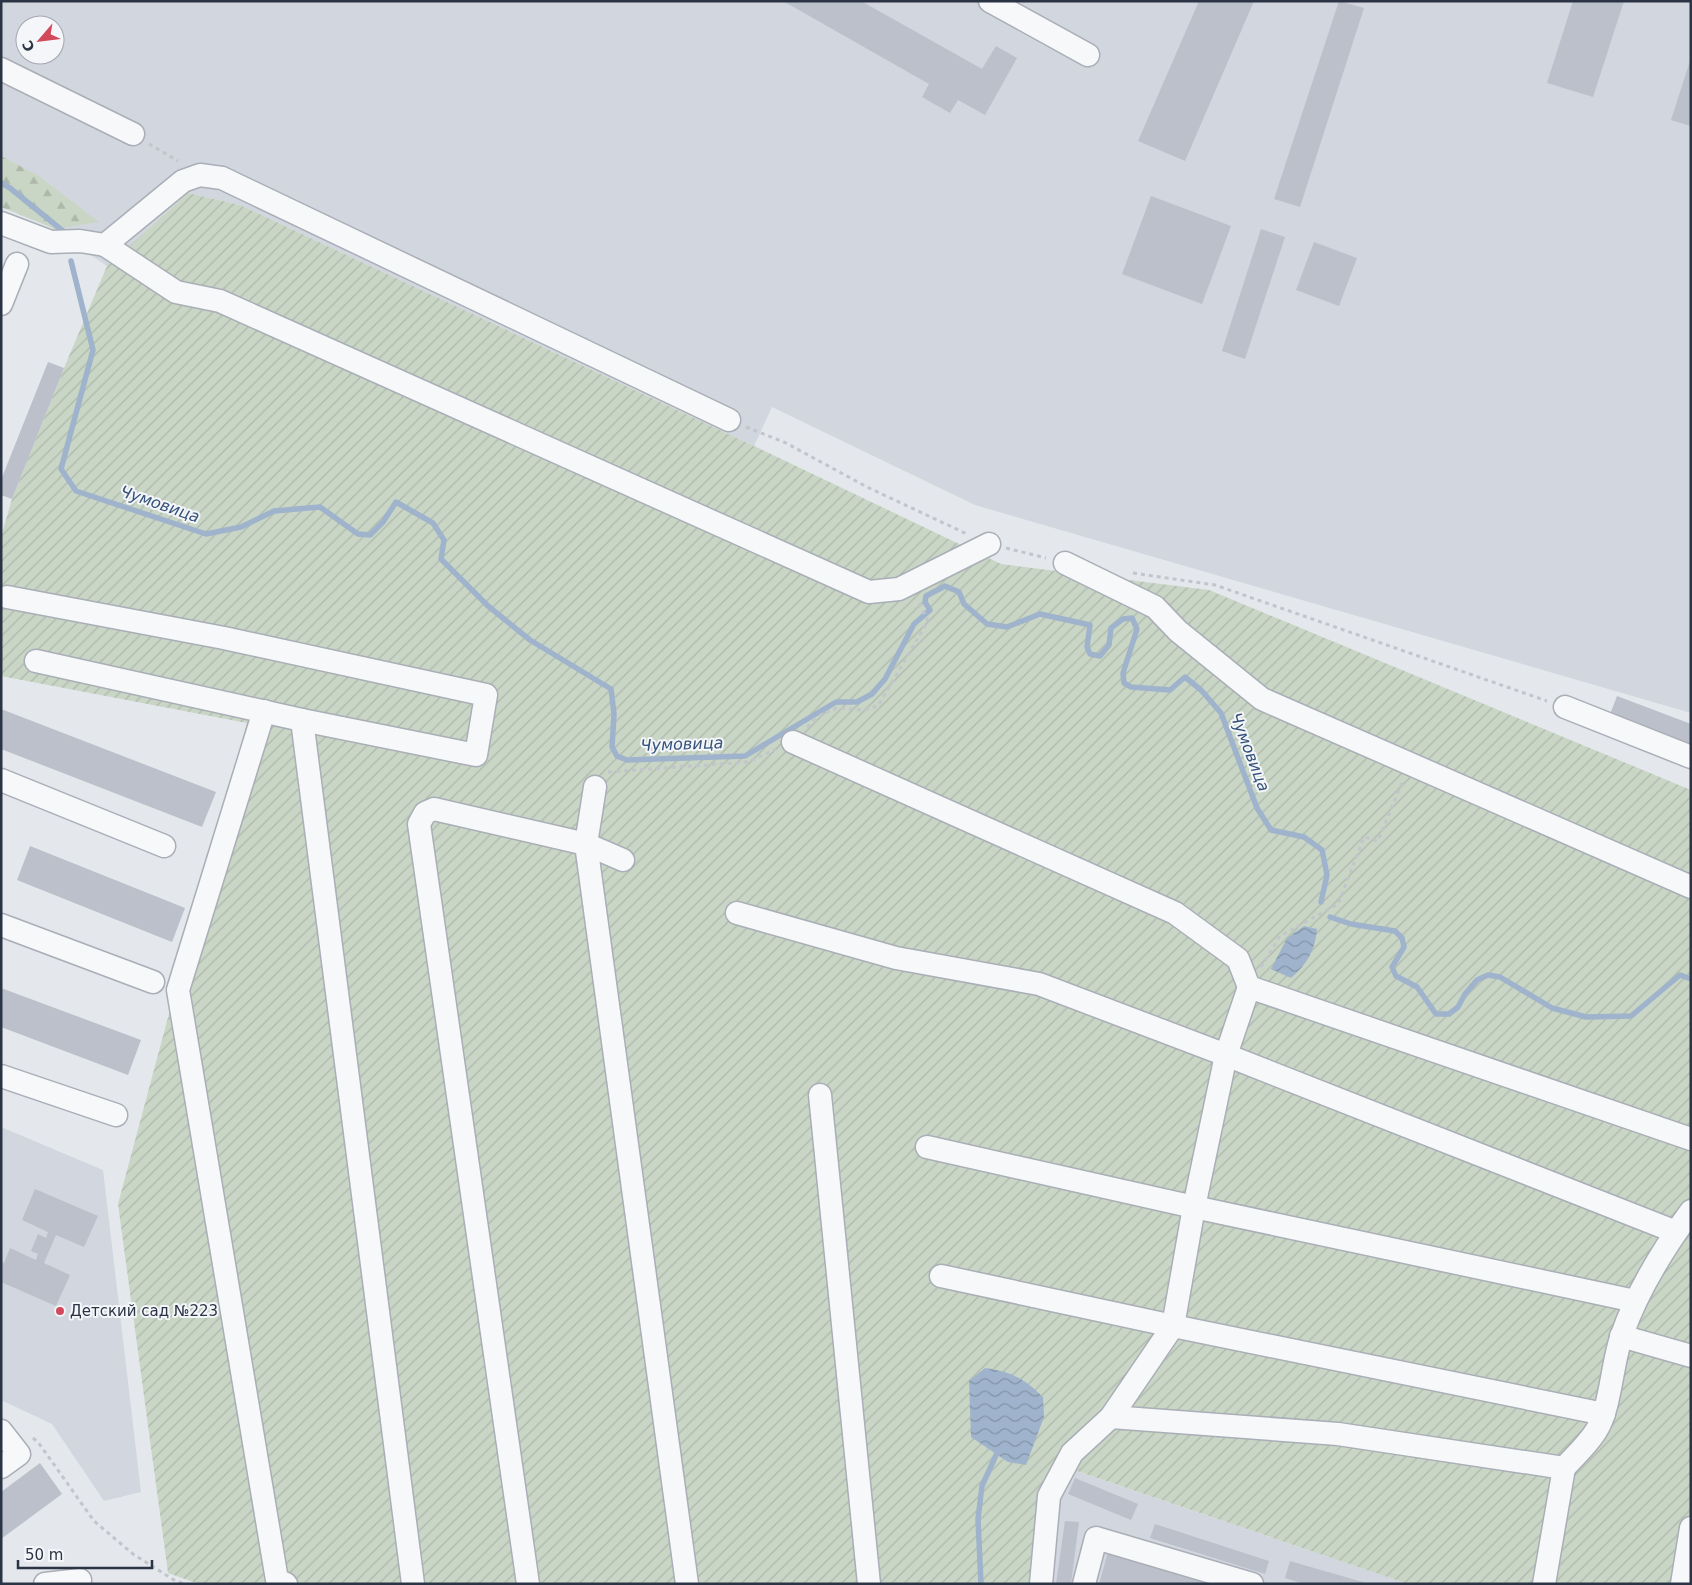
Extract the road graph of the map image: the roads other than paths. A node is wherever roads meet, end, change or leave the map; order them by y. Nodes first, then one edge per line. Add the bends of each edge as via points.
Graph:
1 (990, 1) edge
2 (1088, 55) dead end
3 (1, 69) edge
4 (133, 134) road end
5 (1, 223) edge
6 (106, 244) junction
7 (17, 264) dead end
8 (1, 304) edge
9 (729, 420) road end
10 (989, 544) road end
11 (1065, 562) road end
12 (7, 597) dead end
13 (36, 661) dead end
14 (1565, 708) road end
15 (264, 711) junction
16 (302, 720) junction
17 (793, 742) dead end
18 (1691, 757) edge
19 (1, 780) edge
20 (595, 787) dead end
21 (586, 844) junction
22 (164, 846) dead end
23 (623, 860) dead end
24 (1691, 887) edge
25 (737, 913) dead end
26 (1, 925) edge
27 (153, 982) dead end
28 (1249, 987) junction
29 (1226, 1055) junction
30 (1, 1076) edge
31 (820, 1095) dead end
32 (116, 1114) dead end
33 (1691, 1139) edge
34 (927, 1147) dead end
35 (1194, 1207) junction
36 (1691, 1211) edge
37 (1676, 1232) junction
38 (941, 1276) dead end
39 (1635, 1301) junction
40 (1174, 1326) junction
41 (1621, 1336) junction
42 (1691, 1356) edge
43 (1604, 1414) junction
44 (1111, 1417) junction
45 (1, 1430) edge
46 (1, 1467) edge
47 (1564, 1468) junction
48 (1691, 1528) edge
49 (80, 1580) dead end
50 (45, 1584) edge
51 (286, 1584) edge
52 (413, 1584) edge
53 (528, 1584) edge
54 (686, 1584) edge
55 (869, 1584) edge
56 (1041, 1584) edge
57 (1084, 1584) edge
58 (1252, 1584) edge
59 (1544, 1584) edge
60 (1682, 1584) edge

1 - 2 street
3 - 4 street
5 - 6 street via 51,242
6 - 9 street via 183,181 200,175 222,178
6 - 10 street via 176,292 220,301 870,592 899,589
7 - 8 street
11 - 24 street via 1155,607 1178,631 1262,699
12 - 16 street via 224,638 486,694 476,755
13 - 15 street
14 - 18 street
15 - 16 street
15 - 51 street via 178,990 277,1580
16 - 52 street
17 - 28 street via 1175,913 1238,959
19 - 22 street
20 - 21 street
21 - 23 street
21 - 53 street via 434,809 425,813 419,824
21 - 54 street
25 - 29 street via 896,958 1039,984
26 - 27 street
28 - 29 street
28 - 33 street
29 - 35 street
29 - 37 street
30 - 32 street
31 - 55 street
34 - 35 street
35 - 39 street
35 - 40 street
36 - 37 street
37 - 39 street
38 - 40 street
39 - 41 street
40 - 43 street
40 - 44 street
41 - 42 street
41 - 43 street
43 - 47 street via 1597,1430
44 - 47 street via 1338,1434
44 - 56 street via 1072,1453 1048,1496
45 - 46 street via 19,1454
47 - 59 street
48 - 60 street
49 - 50 street
57 - 58 street via 1096,1538

